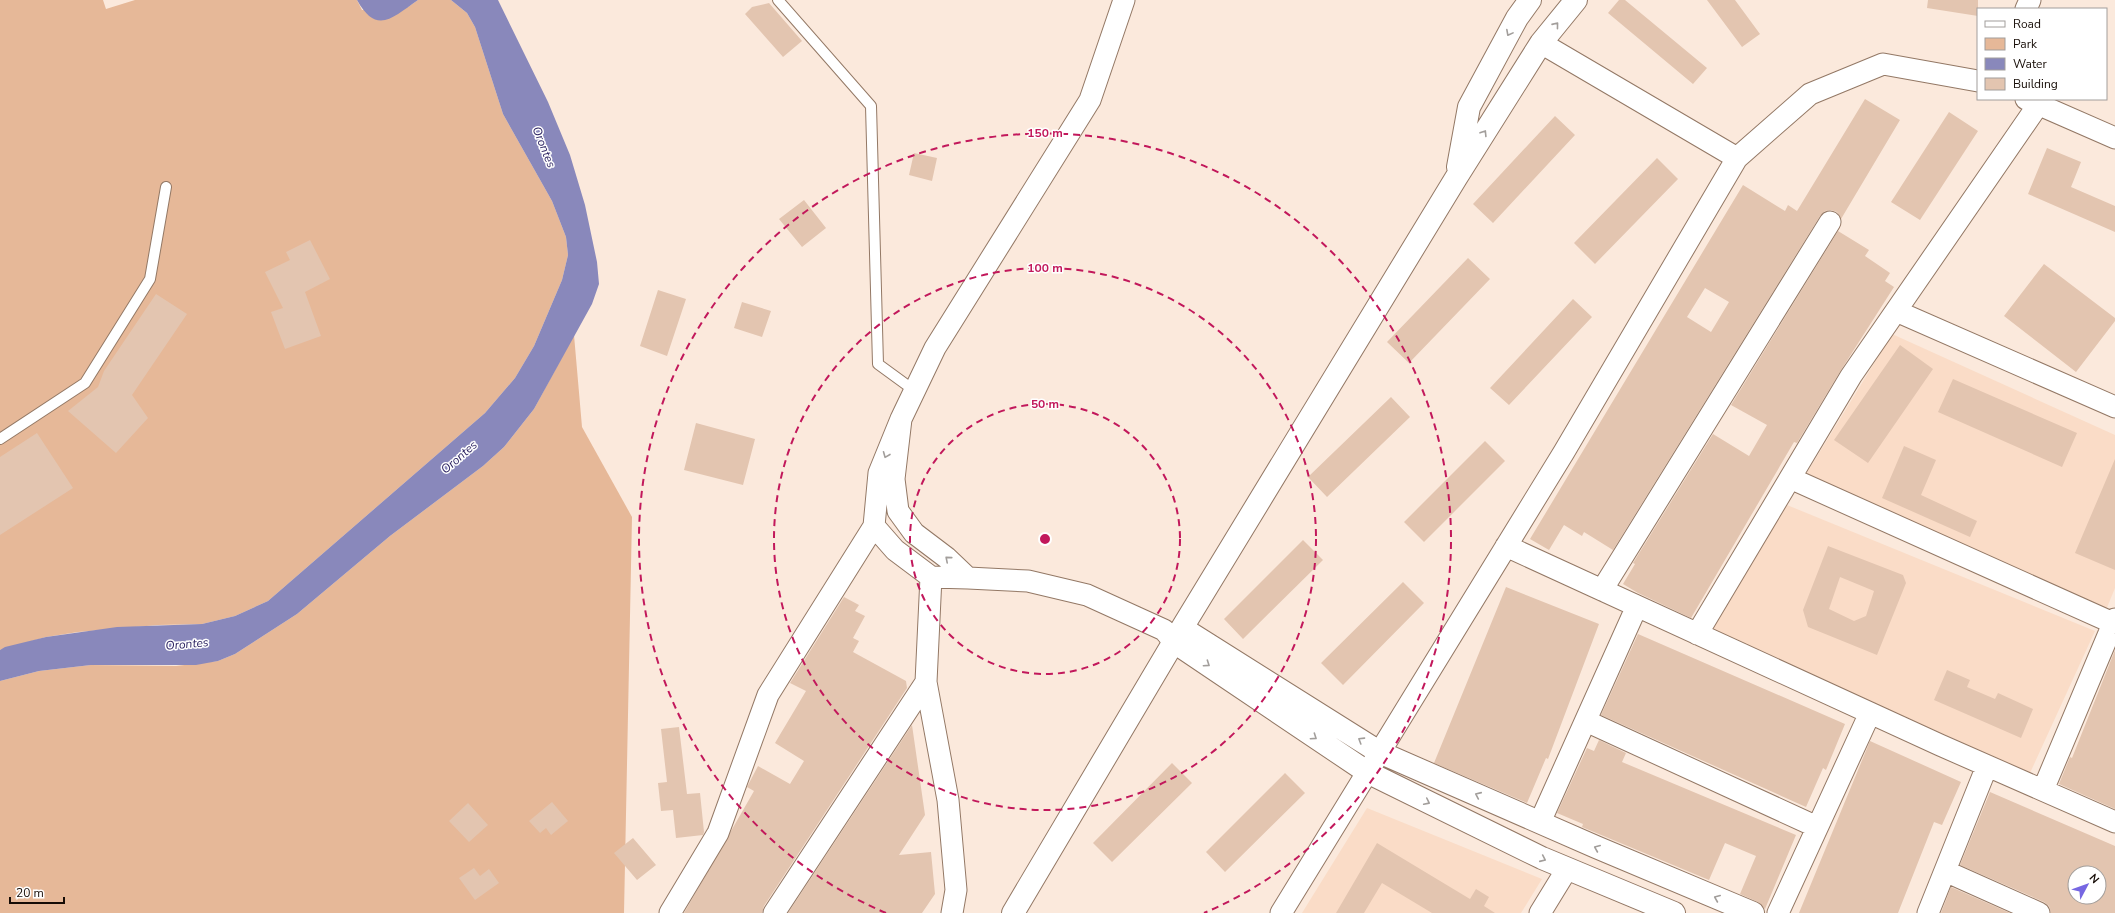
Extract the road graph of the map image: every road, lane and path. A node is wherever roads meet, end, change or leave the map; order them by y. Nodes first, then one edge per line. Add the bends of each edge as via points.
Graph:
1 (778, 0) edge
2 (1124, 0) edge
3 (1530, 0) edge
4 (1576, 0) edge
5 (1541, 43) junction
6 (1977, 81) edge
7 (2032, 102) edge
8 (2115, 138) edge
9 (1738, 158) junction
10 (1456, 178) junction
11 (166, 187) dead end
12 (1830, 222) dead end
13 (1896, 311) junction
14 (915, 391) junction
15 (2115, 407) edge
16 (901, 419) junction
17 (0, 439) edge
18 (1790, 478) junction
19 (874, 526) junction
20 (1506, 546) junction
21 (931, 577) junction
22 (968, 578) junction
23 (1602, 590) junction
24 (1637, 606) junction
25 (2114, 621) edge
26 (1173, 633) junction
27 (1697, 634) junction
28 (926, 682) junction
29 (1870, 713) junction
30 (1586, 721) junction
31 (1379, 752) junction
32 (1987, 766) junction
33 (1367, 772) junction
34 (2043, 790) junction
35 (1540, 822) junction
36 (2115, 822) edge
37 (1818, 827) junction
38 (1567, 869) junction
39 (1945, 871) junction
40 (670, 913) edge
41 (774, 913) edge
42 (952, 913) edge
43 (1013, 913) edge
44 (1281, 913) edge
45 (1540, 913) edge
46 (1674, 913) edge
47 (1753, 913) edge
48 (1778, 913) edge
49 (1928, 913) edge
50 (2039, 913) edge

1 - 14 lane via 871,106 878,364
2 - 14 street via 1090,100 935,348
3 -> 10 main road via 1517,18 1469,108
5 -> 4 main road
5 - 9 street
10 -> 5 main road
6 - 9 street via 1883,64 1810,94
7 - 8 street
7 - 13 street
9 - 20 street
10 - 26 main road
11 - 17 lane via 150,279 85,384
12 - 23 street
13 - 15 street
13 - 18 street via 1851,376
14 - 16 street
16 -> 19 street via 879,473
22 -> 16 street via 914,533 898,510 894,479
18 - 25 street
18 - 27 street
19 - 21 street via 895,550
19 - 40 street via 768,695 718,833
20 - 23 street
20 - 31 street
21 - 22 street
21 - 28 street
22 - 26 street via 1028,581 1087,595
23 - 24 street
24 - 27 street
24 - 30 street
25 - 34 street
31 -> 26 main road
26 -> 33 main road
26 - 43 main road
27 - 29 street
28 - 41 street
28 - 42 street via 948,800 956,890
29 - 32 street
29 - 37 street
30 - 35 street
30 - 37 street
31 - 33 street
35 -> 31 main road
32 - 34 street
32 - 39 street
33 -> 38 main road
33 - 44 street
34 - 36 street
47 -> 35 main road
37 - 48 street
38 - 45 street
38 - 46 main road
39 - 49 street
39 - 50 street

